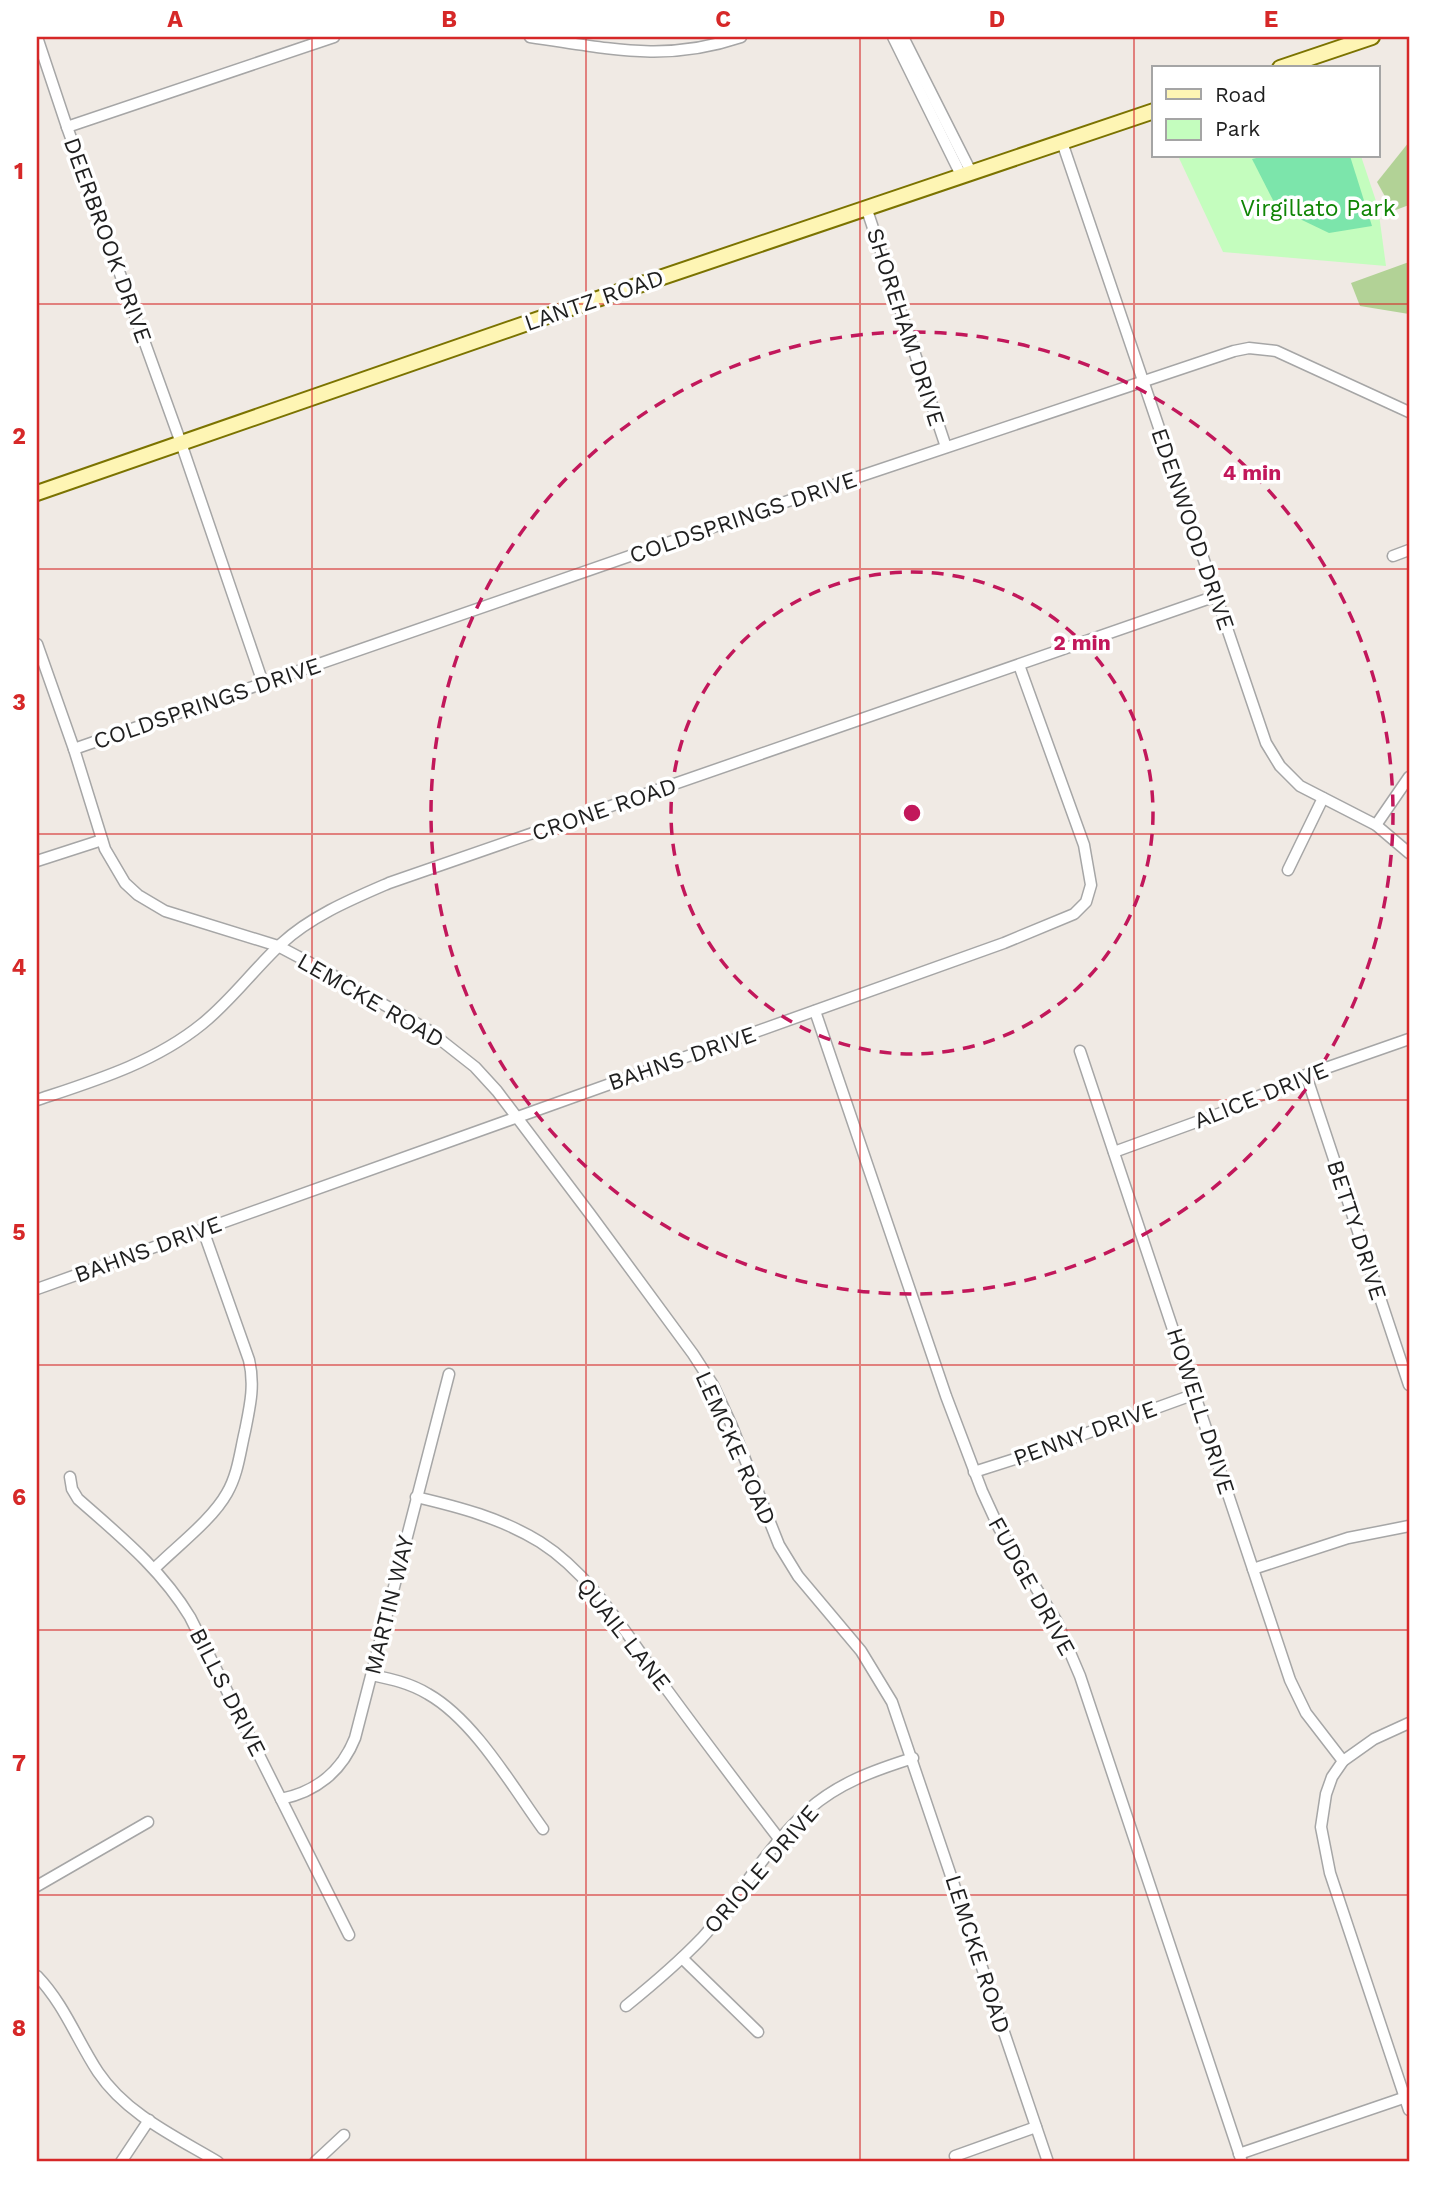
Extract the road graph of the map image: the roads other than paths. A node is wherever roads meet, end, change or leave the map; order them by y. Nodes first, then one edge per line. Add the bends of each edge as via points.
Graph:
1 (37, 37) edge
2 (334, 37) edge
3 (530, 37) edge
4 (741, 37) edge
5 (892, 37) edge
6 (903, 37) edge
7 (1372, 37) edge
8 (1286, 66) edge
9 (1152, 112) edge
10 (67, 127) junction
11 (1062, 142) junction
12 (966, 174) junction
13 (866, 207) junction
14 (1143, 382) junction
15 (1409, 411) edge
16 (181, 443) junction
17 (946, 447) junction
18 (37, 493) edge
19 (1409, 550) edge
20 (1393, 556) dead end
21 (1216, 596) junction
22 (37, 644) edge
23 (1019, 665) junction
24 (263, 683) junction
25 (74, 749) junction
26 (1409, 777) edge
27 (1322, 798) junction
28 (1376, 825) junction
29 (102, 840) junction
30 (1409, 853) edge
31 (37, 861) edge
32 (1288, 870) dead end
33 (278, 946) junction
34 (815, 1011) junction
35 (1409, 1039) edge
36 (1080, 1051) dead end
37 (1306, 1075) junction
38 (37, 1100) edge
39 (516, 1117) junction
40 (1114, 1152) junction
41 (203, 1230) junction
42 (37, 1289) edge
43 (449, 1374) dead end
44 (1409, 1385) edge
45 (1195, 1394) junction
46 (974, 1472) junction
47 (69, 1477) dead end
48 (415, 1497) junction
49 (1409, 1526) edge
50 (155, 1568) junction
51 (1253, 1569) junction
52 (372, 1675) junction
53 (1409, 1724) edge
54 (913, 1759) junction
55 (1343, 1760) junction
56 (281, 1799) junction
57 (148, 1822) dead end
58 (543, 1829) dead end
59 (780, 1840) junction
60 (37, 1886) edge
61 (349, 1935) dead end
62 (682, 1958) junction
63 (37, 1976) edge
64 (626, 2006) dead end
65 (758, 2032) dead end
66 (1408, 2097) edge
67 (1409, 2110) edge
68 (149, 2120) junction
69 (1036, 2127) junction
70 (345, 2135) dead end
71 (955, 2156) dead end
72 (1241, 2158) edge
73 (121, 2162) edge
74 (218, 2162) edge
75 (315, 2162) edge
76 (1048, 2162) edge

1 - 10 street, DEERBROOK DRIVE
2 - 10 street
3 - 4 street via 650,53 691,50
5 - 12 street
6 - 12 street
7 - 8 street
9 - 11 street, LANTZ ROAD
10 - 16 street, DEERBROOK DRIVE
11 - 12 street, LANTZ ROAD
11 - 14 street, EDENWOOD DRIVE
12 - 13 street, LANTZ ROAD
13 - 16 street, LANTZ ROAD
13 - 17 street, SHOREHAM DRIVE
14 - 15 street, COLDSPRINGS DRIVE via 1234,351 1264,349
14 - 17 street, COLDSPRINGS DRIVE
14 - 21 street, EDENWOOD DRIVE
16 - 18 street, LANTZ ROAD
16 - 24 street, DEERBROOK DRIVE
17 - 24 street, COLDSPRINGS DRIVE
19 - 20 street
21 - 23 street, CRONE ROAD
21 - 27 street, EDENWOOD DRIVE via 1270,751 1293,780
22 - 25 street
23 - 33 street, CRONE ROAD via 389,883 315,919
23 - 34 street, BAHNS DRIVE via 1084,845 1091,878 1086,902 1054,924
24 - 25 street, COLDSPRINGS DRIVE
25 - 29 street
26 - 28 street
27 - 28 street, EDENWOOD DRIVE
27 - 32 street
28 - 30 street, EDENWOOD DRIVE
29 - 31 street
29 - 33 street, LEMCKE ROAD via 119,876 154,906
33 - 38 street, CRONE ROAD via 202,1024 172,1045 136,1064
33 - 39 street, LEMCKE ROAD via 452,1046
34 - 39 street, BAHNS DRIVE
34 - 46 street, FUDGE DRIVE
35 - 37 street, ALICE DRIVE
36 - 40 street, HOWELL DRIVE
37 - 40 street, ALICE DRIVE via 1221,1113
37 - 44 street, BETTY DRIVE
39 - 41 street, BAHNS DRIVE
39 - 54 street, LEMCKE ROAD via 705,1372 779,1545 798,1576 869,1662 892,1702
40 - 45 street, HOWELL DRIVE
41 - 42 street, BAHNS DRIVE
41 - 50 street via 249,1360 252,1397 227,1493
43 - 48 street, MARTIN WAY
45 - 46 street, PENNY DRIVE
45 - 51 street, HOWELL DRIVE
46 - 72 street, FUDGE DRIVE via 999,1528 1057,1622 1075,1664
47 - 50 street, BILLS DRIVE via 78,1499
48 - 52 street, MARTIN WAY
48 - 59 street, QUAIL LANE via 505,1523 571,1566 613,1615
49 - 51 street via 1348,1538
50 - 56 street, BILLS DRIVE via 190,1618
51 - 55 street, HOWELL DRIVE via 1300,1703
52 - 56 street, MARTIN WAY via 345,1758 317,1785
52 - 58 street via 418,1689 455,1715
53 - 55 street via 1374,1739
54 - 59 street, ORIOLE DRIVE via 838,1788 808,1810
54 - 69 street, LEMCKE ROAD
55 - 66 street via 1323,1804 1324,1850
56 - 61 street, BILLS DRIVE
57 - 60 street
59 - 62 street, ORIOLE DRIVE
62 - 64 street, ORIOLE DRIVE
62 - 65 street
63 - 68 street via 63,2009 98,2072
66 - 67 street
66 - 72 street
68 - 73 street
68 - 74 street
69 - 71 street
69 - 76 street, LEMCKE ROAD
70 - 75 street

